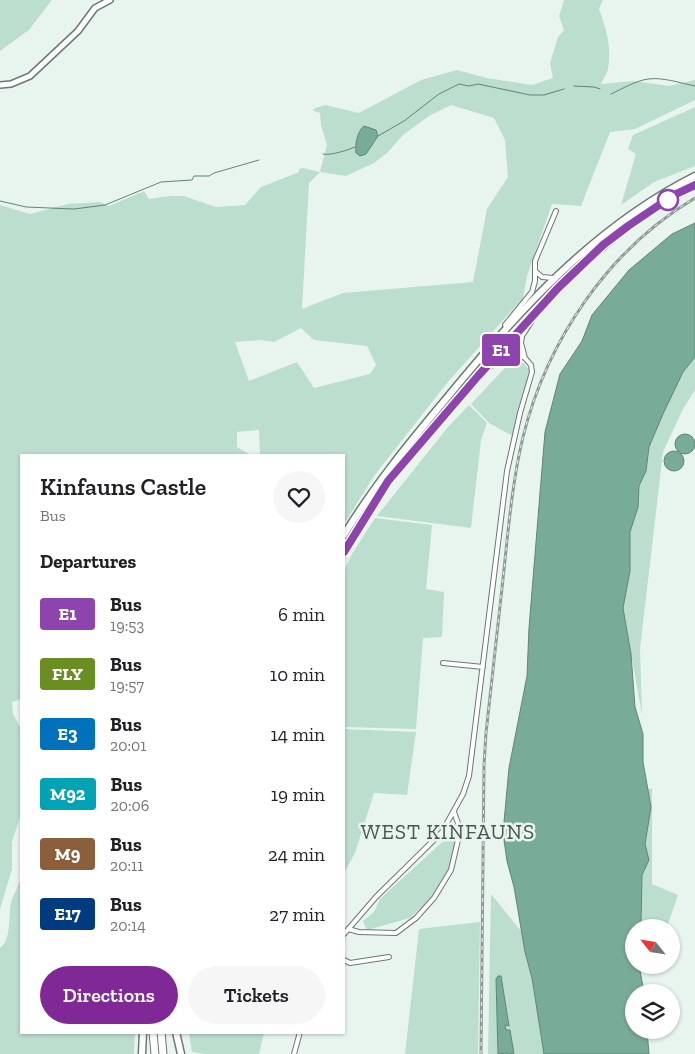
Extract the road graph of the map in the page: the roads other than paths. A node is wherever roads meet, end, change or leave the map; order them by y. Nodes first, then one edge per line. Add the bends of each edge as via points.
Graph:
1 (110, 0) edge
2 (0, 85) edge
3 (695, 176) edge
4 (695, 185) edge
5 (556, 211) dead end
6 (535, 271) junction
7 (554, 278) junction
8 (541, 307) junction
9 (498, 338) junction
10 (525, 358) junction
11 (478, 376) junction
12 (345, 533) edge
13 (345, 550) edge
14 (443, 663) dead end
15 (483, 667) junction
16 (454, 812) junction
17 (348, 928) junction
18 (345, 932) edge
19 (389, 957) dead end
20 (345, 960) edge
21 (143, 1034) edge
22 (153, 1034) edge
23 (161, 1034) edge
24 (176, 1034) edge
25 (299, 1034) edge
26 (142, 1054) edge
27 (155, 1054) edge
28 (163, 1054) edge
29 (181, 1054) edge
30 (294, 1054) edge

1 - 2 street via 95,8 78,31 30,76
3 - 7 highway via 623,220
4 - 8 highway via 674,195 603,245
5 - 6 street via 535,261
6 - 7 street via 542,277
6 - 9 street via 532,292
7 - 9 highway
8 - 10 street via 522,336
8 - 11 highway
9 - 12 highway via 401,452
10 - 11 street via 513,352 506,353
10 - 15 street via 532,372 507,471
11 - 13 highway via 388,481
14 - 15 street
15 - 16 street via 469,776
16 - 17 street via 442,832
16 - 17 street via 459,826 452,870 416,918 396,932 358,932
17 - 18 street
19 - 20 street via 350,963
21 - 26 highway
22 - 27 highway
23 - 28 highway
24 - 29 highway
25 - 30 street

